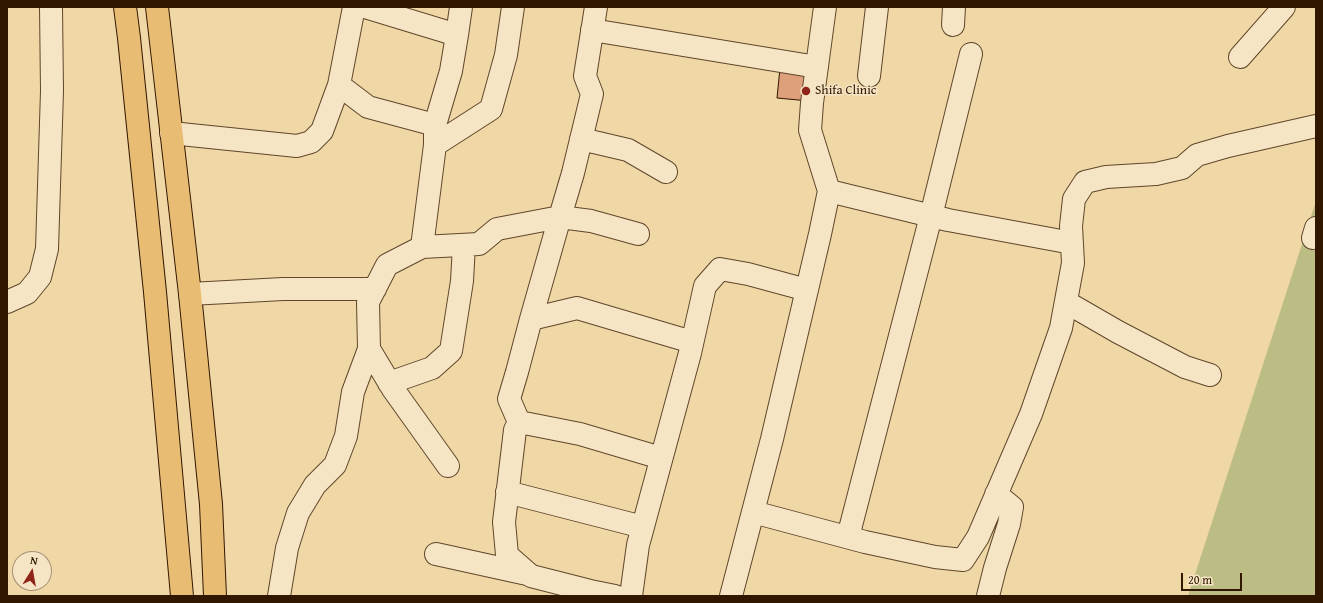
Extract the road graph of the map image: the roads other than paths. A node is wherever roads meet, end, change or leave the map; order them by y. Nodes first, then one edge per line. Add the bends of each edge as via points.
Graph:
1 (51, 7) edge
2 (125, 7) edge
3 (157, 7) edge
4 (354, 7) edge
5 (365, 7) edge
6 (461, 7) edge
7 (513, 7) edge
8 (596, 7) edge
9 (825, 7) edge
10 (877, 7) edge
11 (1284, 7) edge
12 (592, 30) junction
13 (458, 35) junction
14 (971, 54) dead end
15 (1240, 57) dead end
16 (817, 67) junction
17 (869, 76) dead end
18 (339, 85) junction
19 (1316, 126) edge
20 (171, 133) junction
21 (435, 135) junction
22 (581, 139) junction
23 (666, 172) dead end
24 (829, 191) junction
25 (931, 216) junction
26 (560, 217) junction
27 (638, 234) dead end
28 (1072, 243) junction
29 (464, 245) junction
30 (422, 247) junction
31 (375, 289) junction
32 (807, 290) junction
33 (190, 294) junction
34 (7, 302) edge
35 (1066, 302) junction
36 (531, 319) junction
37 (692, 342) junction
38 (369, 349) junction
39 (1210, 375) dead end
40 (389, 383) junction
41 (519, 422) junction
42 (661, 458) junction
43 (448, 466) dead end
44 (507, 492) junction
45 (996, 494) junction
46 (753, 512) junction
47 (643, 526) junction
48 (848, 537) junction
49 (436, 554) dead end
50 (531, 576) junction
51 (182, 596) edge
52 (215, 596) edge
53 (279, 596) edge
54 (615, 596) edge
55 (631, 596) edge
56 (730, 596) edge
57 (988, 596) edge

1 - 34 street via 52,91 48,249 40,277 27,293
2 - 51 main road via 155,292
3 - 20 main road
4 - 18 street
5 - 13 street
6 - 13 street
7 - 21 street via 506,55 491,109
8 - 12 street
9 - 16 street
10 - 17 street
11 - 15 street
12 - 16 street
12 - 22 street via 585,76 592,94
13 - 21 street
14 - 25 street
16 - 24 street via 810,130
18 - 20 street via 322,131 311,142 297,146
18 - 21 street via 368,107
19 - 28 street via 1197,155 1182,168 1156,174 1106,177 1085,182 1074,199
20 - 33 main road
21 - 30 street
22 - 23 street via 628,150
22 - 26 street
24 - 25 street
24 - 32 street
25 - 28 street
25 - 48 street
26 - 27 street via 591,221
26 - 29 street via 497,229 479,244
26 - 36 street
28 - 35 street via 1073,263
29 - 30 street
29 - 40 street via 462,281 451,351 432,368
30 - 31 street via 387,265
31 - 33 street via 284,289
31 - 38 street via 368,302
32 - 37 street via 720,269 705,286
32 - 46 street
33 - 52 main road via 211,504
35 - 39 street via 1185,367
35 - 45 street via 1061,328 1031,414
36 - 37 street via 577,308
36 - 41 street via 509,399
37 - 42 street
38 - 40 street
38 - 53 street via 353,392 346,436 334,465 315,485 298,513 287,548
40 - 43 street
41 - 42 street via 580,434
41 - 44 street via 515,430
42 - 47 street
44 - 47 street
44 - 50 street via 504,522 507,555
45 - 48 street via 978,537 963,560 934,557
45 - 57 street via 1012,507
46 - 48 street
46 - 56 street
47 - 55 street
49 - 50 street
50 - 54 street

